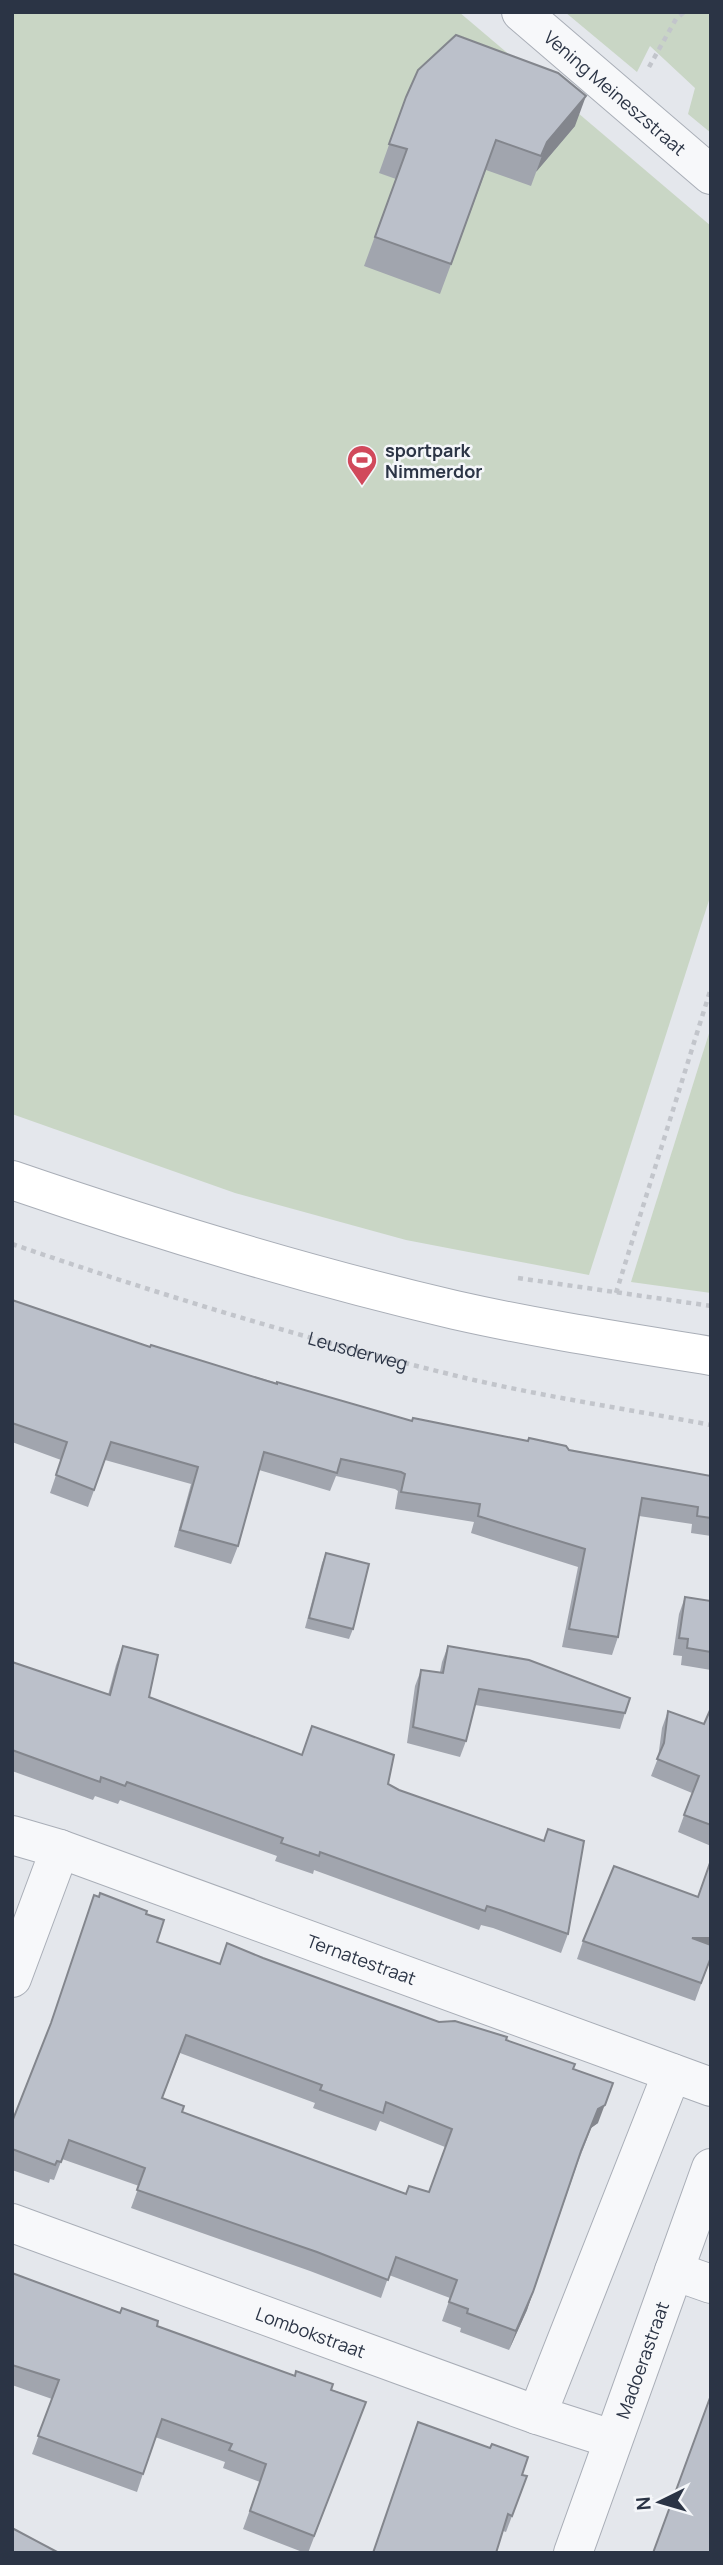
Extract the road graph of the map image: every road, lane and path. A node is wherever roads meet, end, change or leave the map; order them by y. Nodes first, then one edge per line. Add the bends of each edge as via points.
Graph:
1 (520, 12) edge
2 (684, 12) edge
3 (629, 103) junction
4 (711, 175) edge
5 (711, 988) edge
6 (12, 1180) edge
7 (12, 1244) edge
8 (510, 1277) dead end
9 (616, 1293) junction
10 (711, 1306) edge
11 (711, 1356) edge
12 (711, 1425) edge
13 (12, 1835) edge
14 (60, 1849) junction
15 (12, 1978) edge
16 (672, 2073) junction
17 (711, 2087) edge
18 (711, 2168) edge
19 (12, 2223) edge
20 (674, 2271) junction
21 (711, 2284) edge
22 (537, 2415) junction
23 (612, 2439) junction
24 (573, 2553) edge

1 - 3 street, Vening Meineszstraat
2 - 3 path
3 - 4 street, Vening Meineszstraat
5 - 9 path
6 - 11 street via 155,1229 334,1280 457,1310
7 - 12 path, Leusderweg via 288,1332 447,1373
8 - 9 path
9 - 10 path
13 - 14 street, Ternatestraat
14 - 15 street
14 - 16 street, Ternatestraat
16 - 17 street, Ternatestraat
16 - 22 street
18 - 20 street, Madoerastraat
19 - 22 street, Lombokstraat
20 - 21 street
20 - 23 street, Madoerastraat
22 - 23 street, Lombokstraat
23 - 24 street, Madoerastraat

